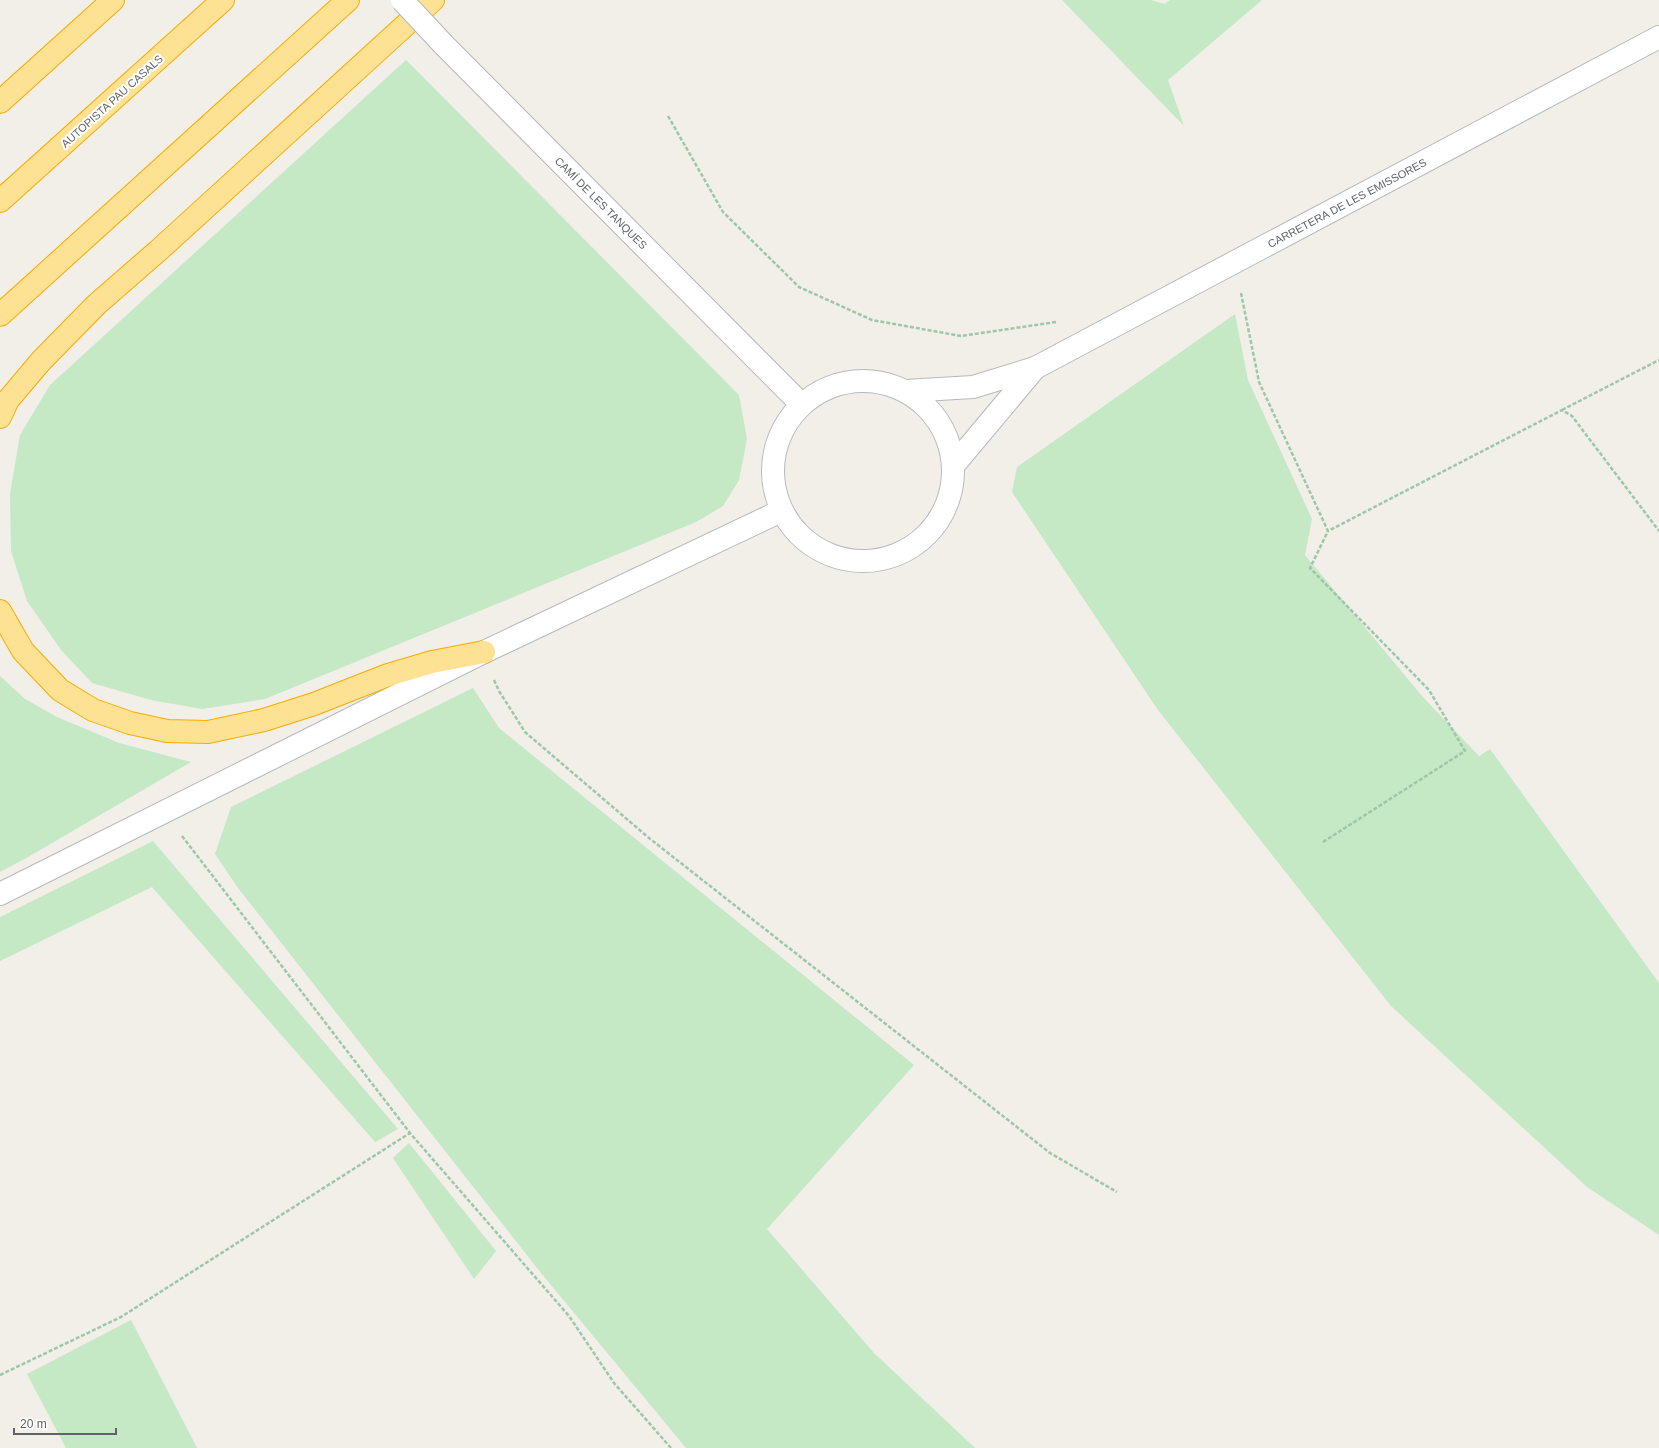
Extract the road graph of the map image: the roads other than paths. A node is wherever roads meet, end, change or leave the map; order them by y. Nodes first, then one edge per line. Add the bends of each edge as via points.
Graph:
1 (113, 0) edge
2 (223, 0) edge
3 (348, 0) edge
4 (402, 0) edge
5 (433, 0) edge
6 (1659, 37) edge
7 (0, 102) edge
8 (0, 202) edge
9 (0, 315) edge
10 (1035, 368) junction
11 (905, 391) junction
12 (801, 404) junction
13 (0, 417) edge
14 (953, 466) junction
15 (781, 511) junction
16 (0, 611) edge
17 (484, 652) junction
18 (0, 894) edge

1 - 7 highway
2 - 8 highway, AUTOPISTA PAU CASALS
3 - 9 highway
4 - 12 street, CAMÍ DE LES TANQUES, bridge
5 - 13 highway via 97,304 41,361 8,400
6 - 10 street, CARRETERA DE LES EMISSORES
10 - 11 street via 973,387
10 - 14 street
11 - 12 street via 888,384 851,381 833,385
11 - 14 street via 921,401 934,415 951,448
12 - 15 street via 779,435 773,454 774,492
14 - 15 street via 950,494 936,525 922,540 904,552 885,558 865,562 844,560 824,553 792,528
15 - 17 street
16 - 17 highway via 23,651 60,690 93,710 130,723 167,731 208,732 264,720 314,704 388,675 432,662
17 - 18 street

